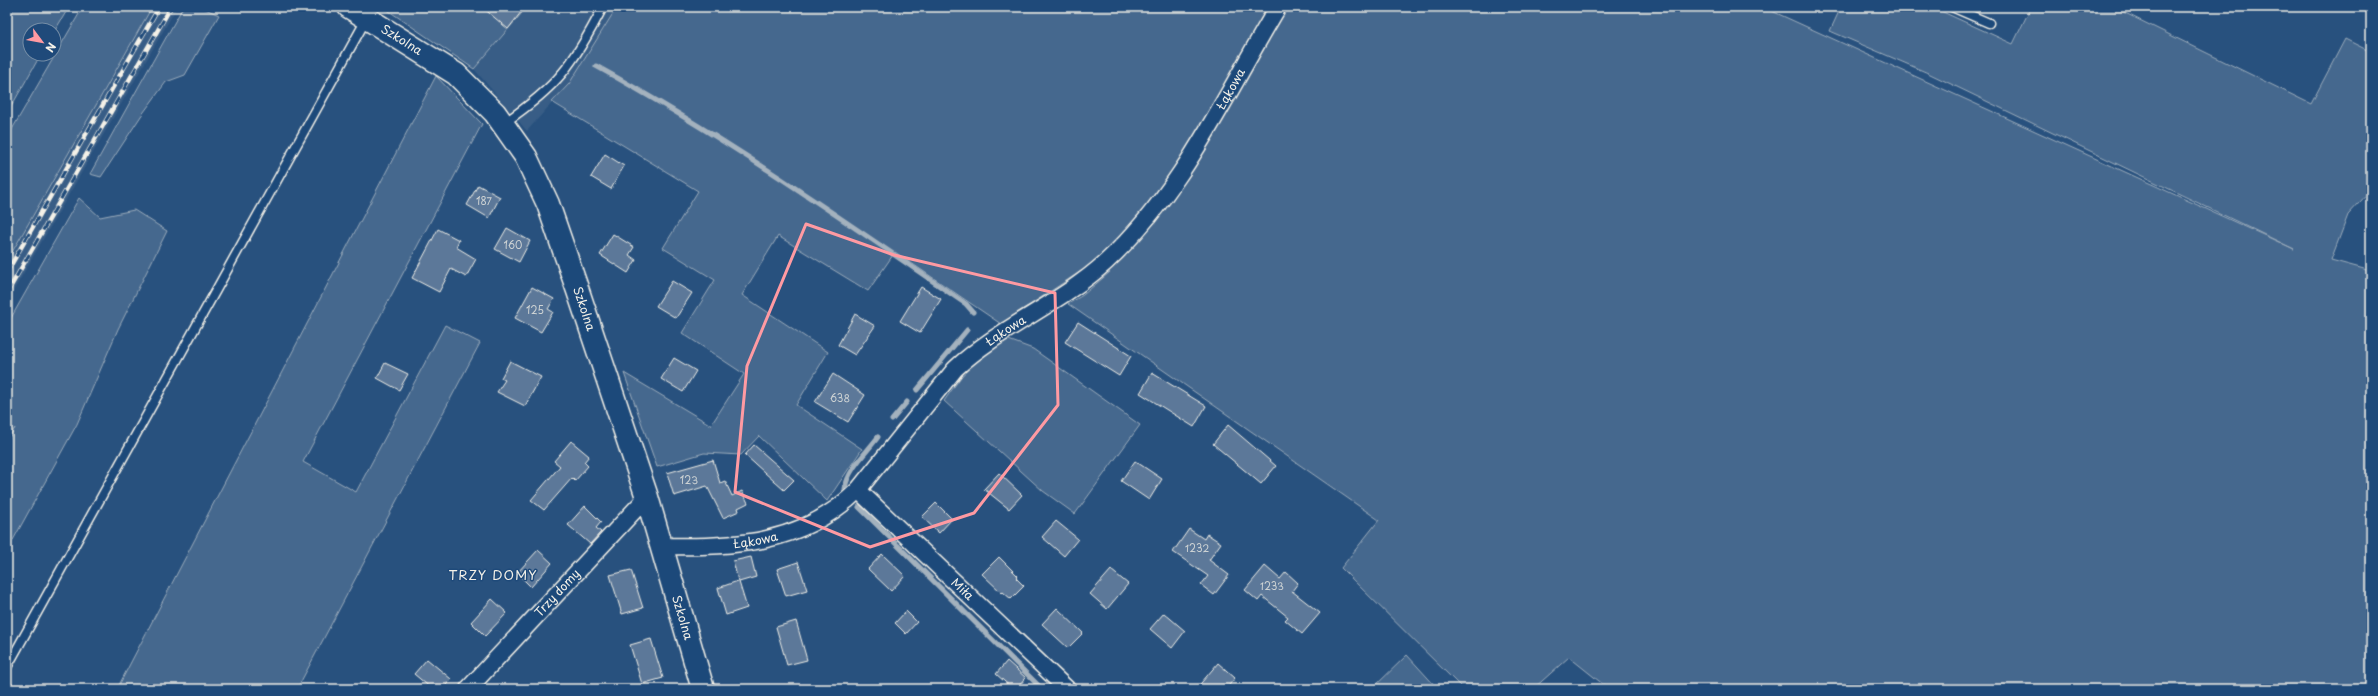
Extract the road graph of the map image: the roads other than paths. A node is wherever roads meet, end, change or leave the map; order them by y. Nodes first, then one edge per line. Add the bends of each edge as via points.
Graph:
1 (603, 7) edge
2 (1278, 7) edge
3 (1952, 7) edge
4 (358, 12) edge
5 (1989, 23) dead end
6 (504, 124) junction
7 (858, 490) junction
8 (647, 497) junction
9 (661, 546) junction
10 (7, 667) edge
11 (468, 689) edge
12 (703, 689) edge
13 (1067, 689) edge

1 - 6 lane via 584,43 560,77 533,103
2 - 7 street, Łąkowa via 1194,154 1168,192 1138,228 1087,278 982,346 955,369
3 - 5 lane
4 - 6 street, Szkolna via 456,74 482,98
4 - 10 lane
6 - 8 street, Szkolna via 526,157 548,204
7 - 9 street, Łąkowa via 825,518 791,532 739,545
7 - 13 street, Miła
8 - 9 street, Szkolna
8 - 11 street, Trzy domy
9 - 12 street, Szkolna

